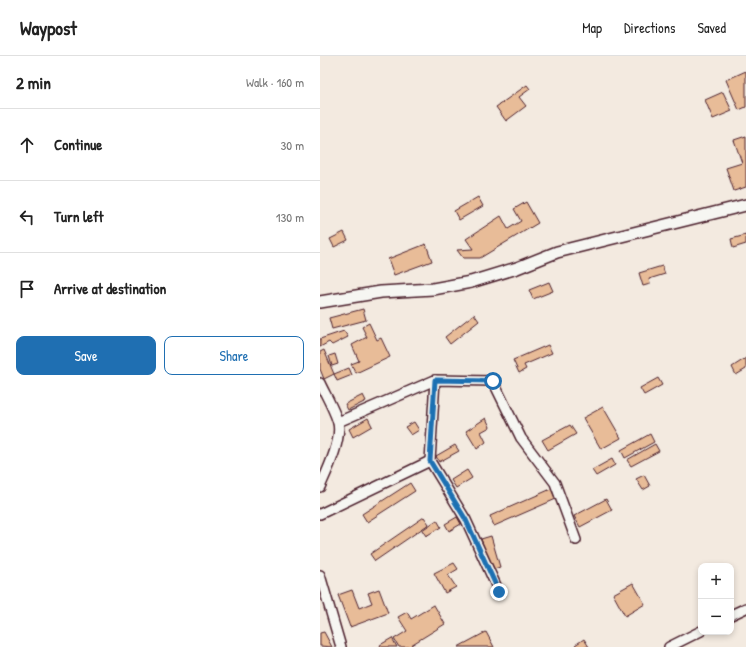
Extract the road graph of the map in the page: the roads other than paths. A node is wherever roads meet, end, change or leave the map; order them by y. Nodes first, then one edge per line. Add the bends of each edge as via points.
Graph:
1 (746, 205) edge
2 (320, 302) edge
3 (435, 380) junction
4 (320, 383) edge
5 (338, 422) junction
6 (430, 461) junction
7 (320, 487) edge
8 (320, 514) edge
9 (576, 540) dead end
10 (320, 575) edge
11 (499, 592) dead end
12 (746, 608) edge
13 (734, 614) edge
14 (698, 632) edge
15 (341, 647) edge
16 (669, 647) edge

1 - 2 street via 557,252 472,282
3 - 5 street
3 - 6 street
3 - 9 street via 493,381 521,438 555,483
4 - 5 street
5 - 7 street via 339,434
6 - 8 street
6 - 11 street via 466,520
10 - 15 street
12 - 13 street
14 - 16 street

